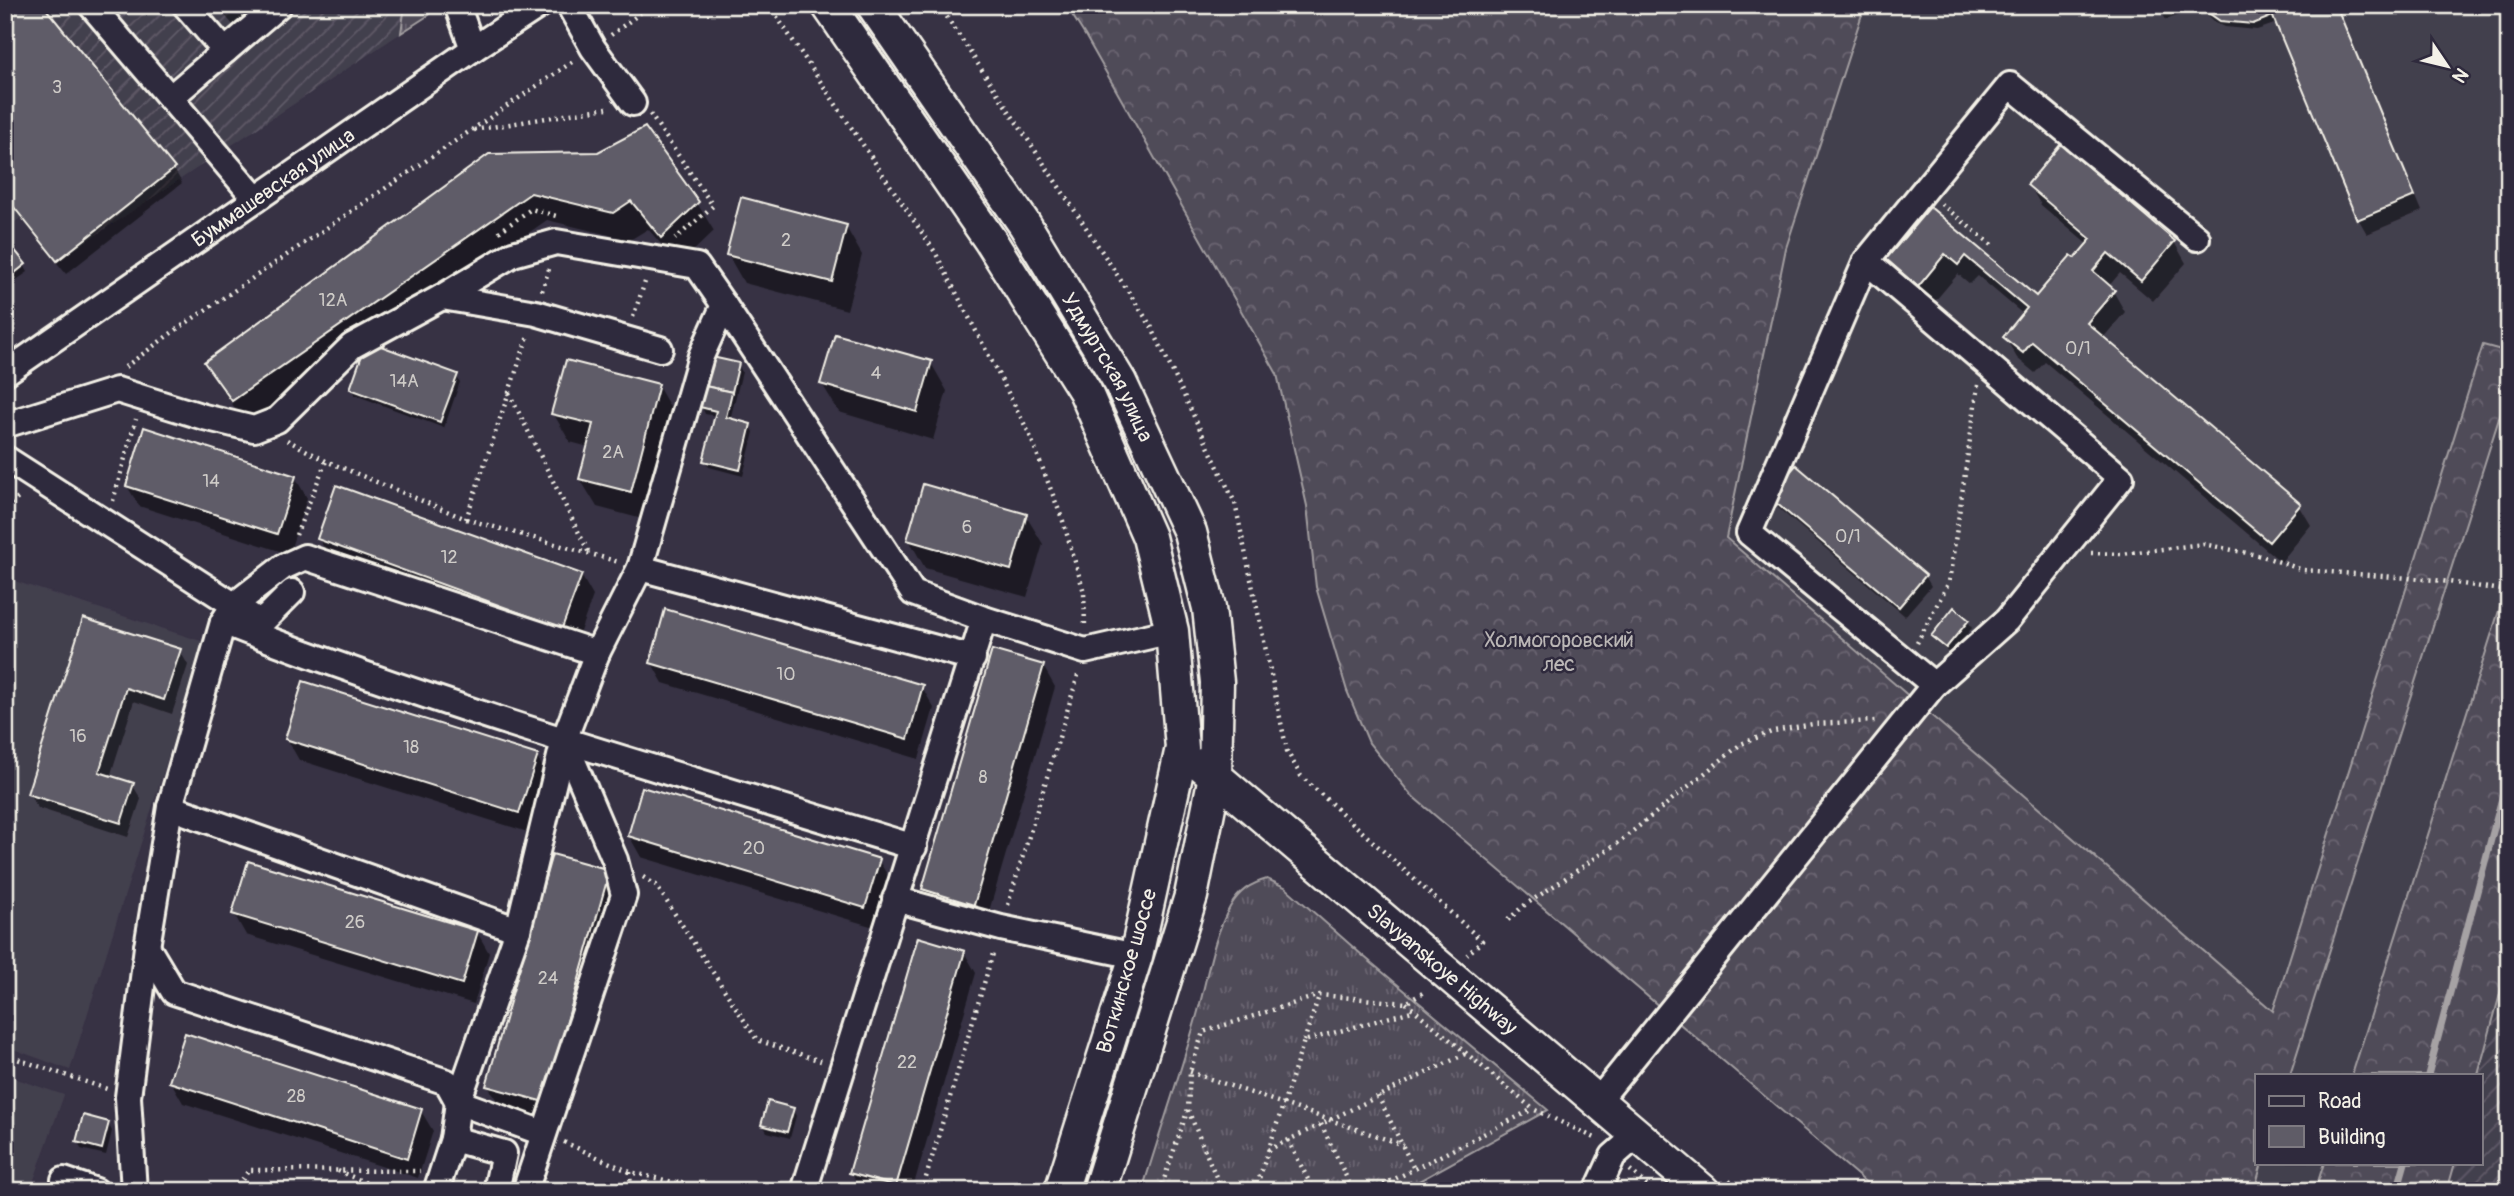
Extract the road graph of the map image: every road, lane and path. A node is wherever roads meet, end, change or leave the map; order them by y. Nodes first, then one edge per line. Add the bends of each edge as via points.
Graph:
1 (91, 5) edge
2 (185, 5) edge
3 (279, 5) edge
4 (457, 5) edge
5 (540, 5) edge
6 (569, 5) edge
7 (652, 5) edge
8 (769, 5) edge
9 (828, 5) edge
10 (873, 5) edge
11 (939, 5) edge
12 (593, 48) junction
13 (473, 49) junction
14 (225, 51) junction
15 (170, 98) junction
16 (634, 103) junction
17 (472, 130) junction
18 (1924, 190) junction
19 (256, 199) junction
20 (561, 217) dead end
21 (2197, 238) dead end
22 (556, 242) junction
23 (1992, 245) dead end
24 (653, 258) junction
25 (1866, 261) junction
26 (442, 297) junction
27 (724, 305) junction
28 (536, 313) junction
29 (626, 338) junction
30 (660, 349) dead end
31 (1982, 359) junction
32 (12, 361) edge
33 (114, 375) dead end
34 (509, 393) junction
35 (142, 398) junction
36 (5, 425) edge
37 (254, 429) junction
38 (5, 458) edge
39 (326, 461) junction
40 (27, 491) dead end
41 (5, 508) edge
42 (466, 519) junction
43 (106, 524) junction
44 (2062, 551) junction
45 (589, 554) junction
46 (283, 567) junction
47 (640, 568) junction
48 (2509, 591) edge
49 (292, 592) dead end
50 (228, 613) junction
51 (984, 619) junction
52 (1172, 631) junction
53 (1085, 651) junction
54 (597, 653) junction
55 (973, 658) junction
56 (1907, 662) junction
57 (1934, 685) junction
58 (1908, 720) junction
59 (564, 740) junction
60 (1182, 748) junction
61 (1215, 776) junction
62 (170, 807) junction
63 (914, 847) junction
64 (615, 860) junction
65 (895, 900) junction
66 (1508, 920) dead end
67 (518, 930) junction
68 (1482, 941) dead end
69 (147, 947) junction
70 (1136, 956) junction
71 (1427, 991) dead end
72 (1320, 995) junction
73 (1406, 1003) junction
74 (1412, 1011) junction
75 (1304, 1041) junction
76 (1465, 1054) junction
77 (5, 1055) edge
78 (842, 1069) junction
79 (1190, 1072) junction
80 (1378, 1096) junction
81 (128, 1097) junction
82 (1598, 1101) junction
83 (458, 1102) junction
84 (1283, 1103) junction
85 (1188, 1109) junction
86 (1533, 1109) junction
87 (1329, 1120) junction
88 (1321, 1124) junction
89 (543, 1133) junction
90 (1637, 1135) junction
91 (453, 1139) junction
92 (1288, 1140) junction
93 (1403, 1145) junction
94 (1267, 1150) junction
95 (1614, 1156) junction
96 (1415, 1169) junction
97 (336, 1170) junction
98 (630, 1172) junction
99 (64, 1180) dead end
100 (439, 1181) edge
101 (96, 1191) edge
102 (134, 1191) edge
103 (234, 1191) edge
104 (386, 1191) edge
105 (496, 1191) edge
106 (525, 1191) edge
107 (631, 1191) edge
108 (712, 1191) edge
109 (804, 1191) edge
110 (1061, 1191) edge
111 (1099, 1191) edge
112 (1160, 1191) edge
113 (1222, 1191) edge
114 (1255, 1191) edge
115 (1314, 1191) edge
116 (1353, 1191) edge
117 (1371, 1191) edge
118 (1597, 1191) edge
119 (1654, 1191) edge
120 (1703, 1191) edge

1 - 15 street
2 - 14 street
3 - 14 street
4 - 13 street
5 - 13 street, Буммашевская улица
6 - 12 street
7 - 12 path
8 - 53 path via 934,252 1029,433 1084,592
9 - 52 main road, Удмуртская улица via 990,240 1085,391 1149,537
10 - 61 main road, Удмуртская улица via 1025,225 1121,382 1190,532 1209,608 1217,682
11 - 68 path via 1151,326 1229,490 1287,751 1301,776
12 - 16 street
12 - 17 path
13 - 19 street, Буммашевская улица
14 - 15 street
15 - 19 street
16 - 17 path
16 - 24 path via 654,116 713,206
17 - 33 path
18 - 21 street via 2010,85
18 - 23 path
18 - 25 street
19 - 32 street, Буммашевская улица
20 - 22 path
22 - 24 street
22 - 26 street via 513,254
22 - 28 path
24 - 27 street via 697,266
24 - 29 path
25 - 31 street
25 - 56 street via 1749,533
26 - 28 street
26 - 37 street via 352,346 278,420
27 - 47 street via 701,356
27 - 51 street via 913,593
28 - 29 street
28 - 34 path
29 - 30 street
31 - 44 street via 2121,478
31 - 56 path via 1949,582
34 - 42 path
34 - 45 path
35 - 36 street via 117,390
35 - 37 street
35 - 43 path
37 - 39 path via 296,443
38 - 43 street
39 - 42 path
39 - 46 path
40 - 41 path
42 - 45 path
43 - 50 street
44 - 48 path via 2122,554 2203,544 2303,570
44 - 57 street via 2007,620
45 - 47 path
46 - 50 street
46 - 54 street via 305,557
47 - 54 street
47 - 55 street
49 - 50 street via 261,623
50 - 59 street via 283,645
50 - 62 street
51 - 53 street
51 - 55 street
52 - 53 street
52 - 60 main road, Удмуртская улица
54 - 59 street
55 - 63 street
56 - 57 street
57 - 58 street
58 - 66 path via 1813,724 1774,731 1741,744 1618,843
58 - 82 street
59 - 63 street
59 - 64 street
59 - 67 street
60 - 61 main road, Slavyanskoye Highway
60 - 70 main road, Воткинское шоссе
61 - 82 main road, Slavyanskoye Highway
61 - 111 main road, Воткинское шоссе via 1191,897
62 - 67 street
62 - 69 street
63 - 65 street
64 - 78 path via 656,885 757,1040
64 - 89 street via 624,895
65 - 70 street
65 - 78 street
67 - 83 street
69 - 81 street
69 - 83 street via 174,992 447,1082
70 - 110 main road, Воткинское шоссе
71 - 73 path
72 - 73 path
72 - 75 path
72 - 79 path via 1203,1032
73 - 74 path
74 - 75 path
74 - 76 path
75 - 84 path
76 - 80 path
76 - 86 path
77 - 81 path
78 - 109 street
79 - 84 path
79 - 85 path
80 - 87 path
80 - 93 path
81 - 102 street
82 - 90 main road, Slavyanskoye Highway
83 - 89 street
83 - 91 street
84 - 87 path
84 - 94 path
85 - 112 path
85 - 113 path
86 - 95 path via 1593,1136
86 - 96 path
87 - 88 path
87 - 93 path
88 - 92 path
88 - 116 path
89 - 98 path
89 - 106 street
90 - 95 street
90 - 120 main road, Slavyanskoye Highway
91 - 100 street
91 - 105 street via 504,1153
92 - 94 path
92 - 115 path
93 - 96 path
94 - 114 path
95 - 118 street
95 - 119 path
96 - 117 path
97 - 100 path
97 - 103 path via 249,1170
97 - 104 path
98 - 107 path
98 - 108 path
99 - 101 street

